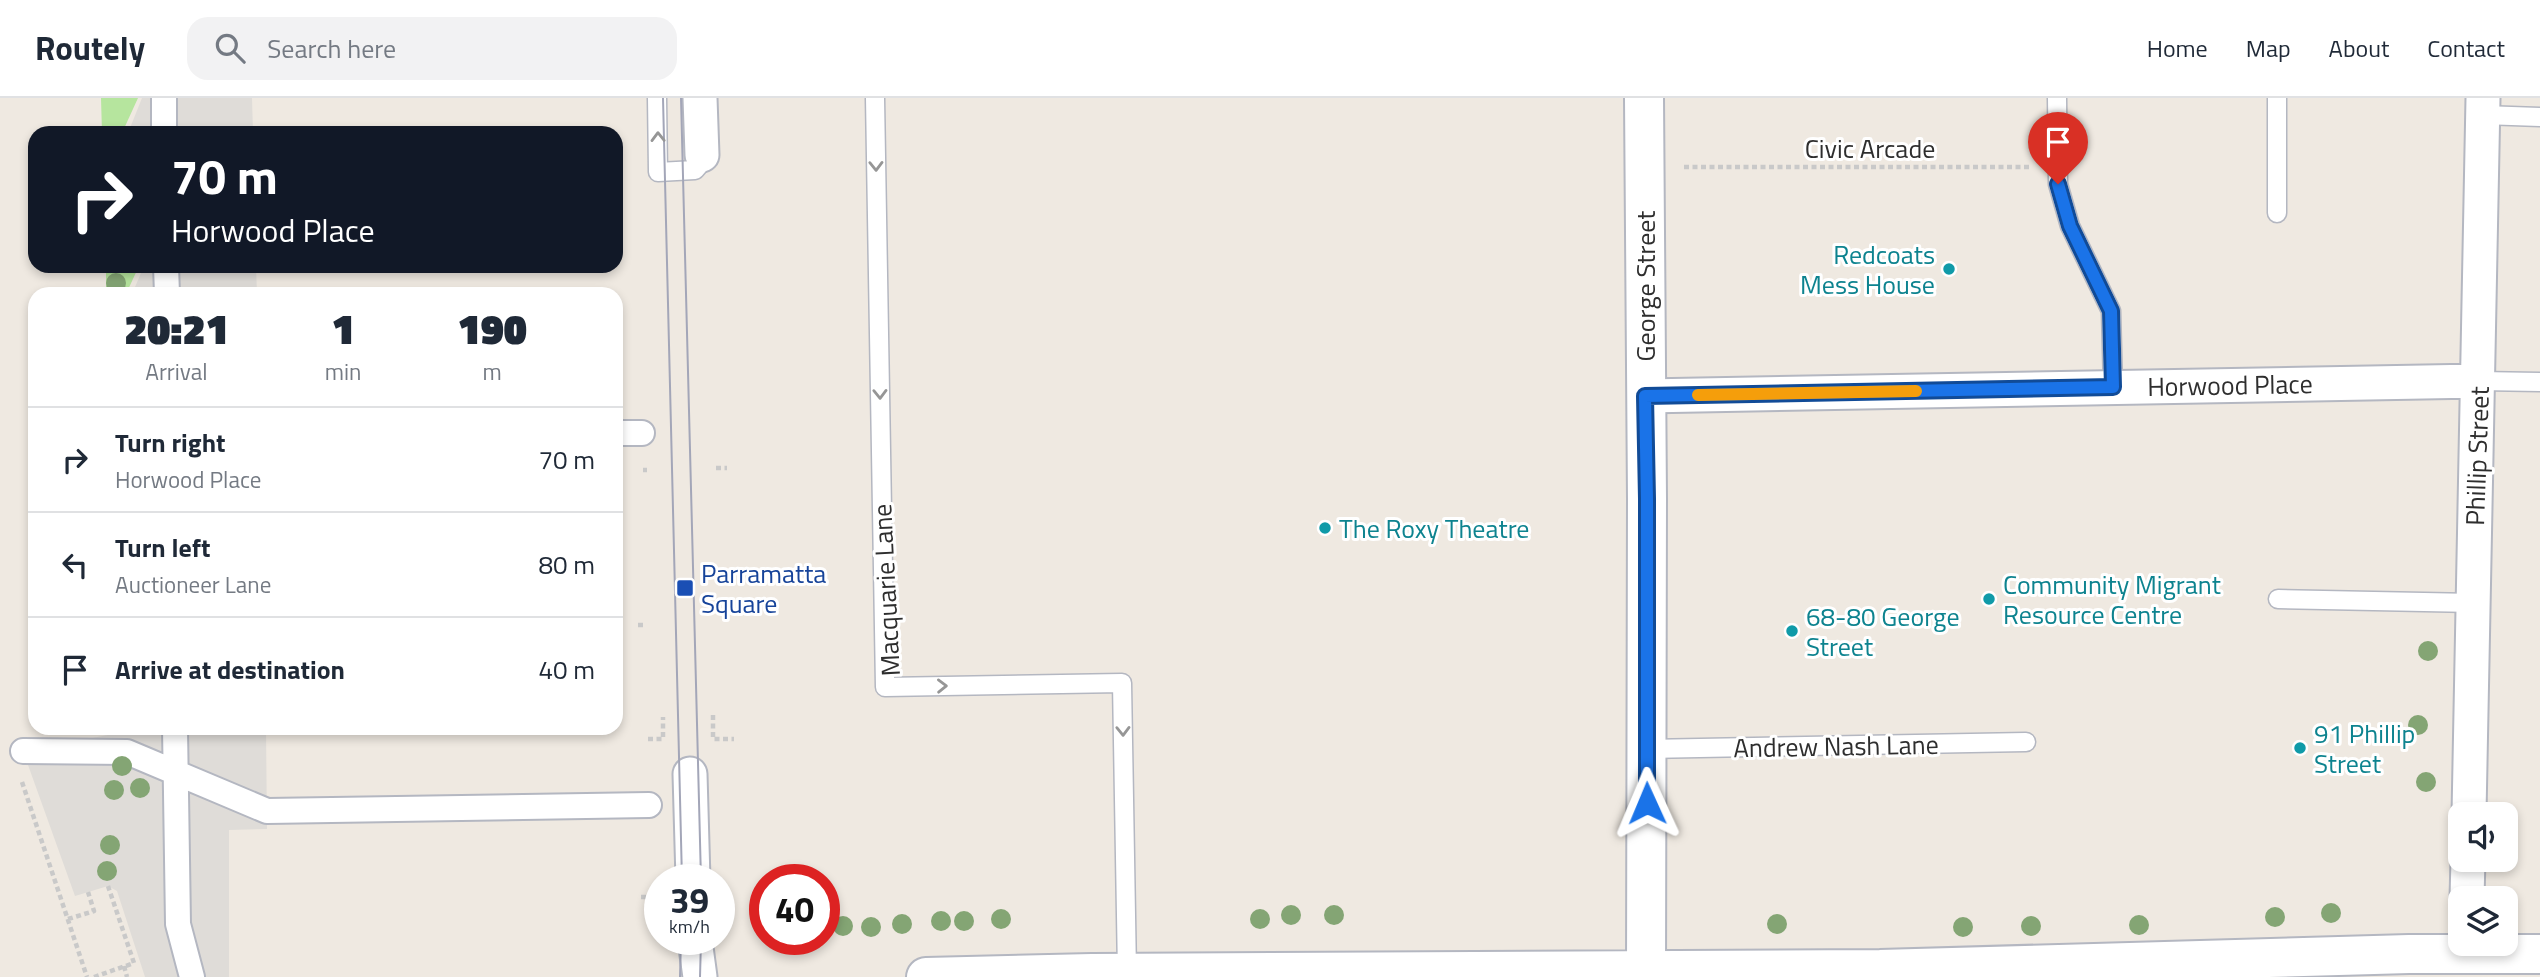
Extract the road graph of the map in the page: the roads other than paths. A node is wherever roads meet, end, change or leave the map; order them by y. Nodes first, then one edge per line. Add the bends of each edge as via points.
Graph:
1 (164, 98) edge
2 (657, 98) edge
3 (700, 98) edge
4 (875, 98) edge
5 (1644, 98) edge
6 (2057, 98) edge
7 (2277, 98) edge
8 (2483, 107) edge
9 (2540, 117) edge
10 (164, 126) edge
11 (702, 155) joint
12 (2277, 213) dead end
13 (2479, 382) junction
14 (2540, 382) edge
15 (2113, 387) junction
16 (1645, 396) junction
17 (623, 433) edge
18 (642, 433) dead end
19 (2278, 599) dead end
20 (2474, 603) junction
21 (175, 735) edge
22 (2026, 742) dead end
23 (1646, 749) junction
24 (21, 761) road end
25 (176, 773) junction
26 (690, 774) dead end
27 (2469, 802) edge
28 (649, 805) dead end
29 (693, 864) edge
30 (2540, 954) edge
31 (697, 955) edge
32 (2465, 958) edge
33 (1127, 973) junction
34 (1646, 974) edge
35 (192, 977) edge
36 (700, 977) edge
37 (926, 977) edge

1 - 10 street
11 -> 2 lane via 695,170 658,172
3 - 11 street
4 -> 33 lane, Macquarie Lane via 885,687 1122,683
5 - 16 street, George Street
6 - 15 lane via 2058,184 2070,226 2111,311
7 - 12 lane
8 - 9 lane
8 - 13 street, Phillip Street
13 - 14 lane
13 - 15 street, Horwood Place
13 - 20 street, Phillip Street
15 - 16 street, Horwood Place
16 - 23 street, George Street
17 - 18 street
19 - 20 lane
20 - 27 street, Phillip Street
21 - 25 street
22 - 23 lane, Andrew Nash Lane
23 - 34 street, George Street
24 - 25 street via 127,752
25 - 28 street via 267,811
25 - 35 street via 178,924
26 - 29 street
30 - 32 street
31 - 36 street
32 - 34 street
33 - 34 street
33 - 37 street

